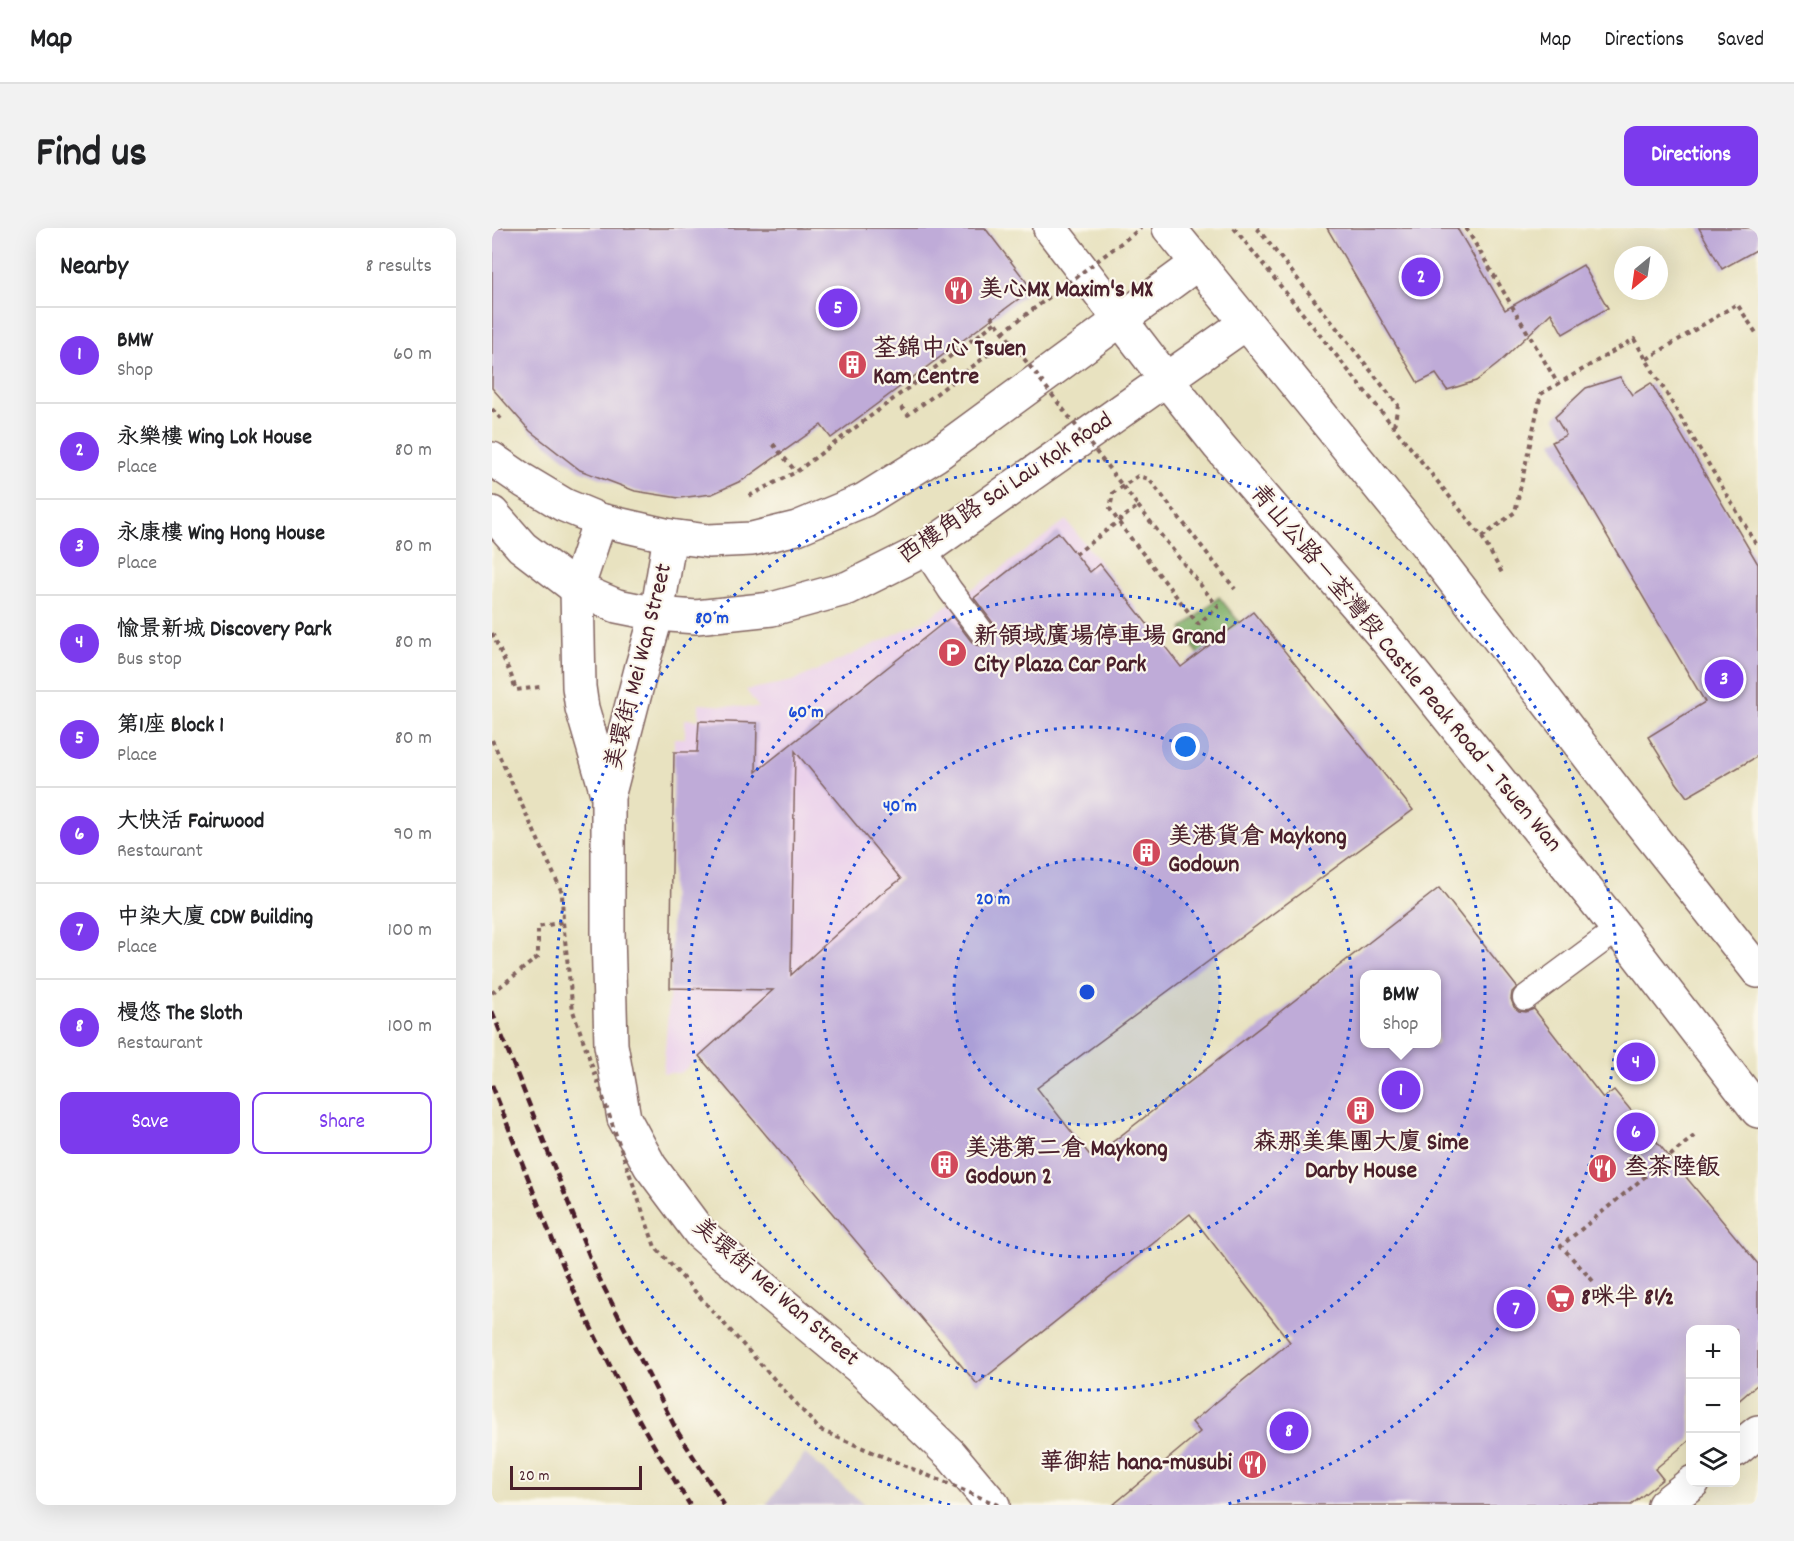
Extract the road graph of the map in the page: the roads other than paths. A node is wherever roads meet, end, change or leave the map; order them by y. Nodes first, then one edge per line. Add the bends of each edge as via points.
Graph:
1 (1050, 228) edge
2 (1169, 228) edge
3 (1198, 263) junction
4 (1120, 319) junction
5 (1246, 323) junction
6 (1166, 379) junction
7 (492, 459) edge
8 (492, 513) edge
9 (600, 520) junction
10 (670, 536) junction
11 (924, 550) junction
12 (577, 589) junction
13 (657, 614) junction
14 (982, 632) dead end
15 (608, 797) junction
16 (1618, 929) junction
17 (1758, 971) edge
18 (1526, 998) dead end
19 (1758, 1111) edge
20 (1758, 1432) edge
21 (1740, 1447) edge
22 (1687, 1487) edge
23 (993, 1505) edge
24 (1664, 1505) edge

1 - 4 street, 青山公路－荃灣段 Castle Peak Road – Tsuen Wan
2 - 3 street
3 - 4 street
3 - 5 street
4 - 6 street, 青山公路－荃灣段 Castle Peak Road – Tsuen Wan
4 - 10 street via 936,455 864,500 796,528 752,539 708,541
5 - 6 street, 西樓角路 Sai Lau Kok Road
5 - 17 street via 1426,544
6 - 11 street, 西樓角路 Sai Lau Kok Road
6 - 16 street, 青山公路－荃灣段 Castle Peak Road – Tsuen Wan via 1385,638
7 - 9 street via 564,505
8 - 12 street, 西樓角路 Sai Lau Kok Road via 522,547
9 - 10 street
9 - 12 street, 美環街 Mei Wan Street
10 - 13 street, 美環街 Mei Wan Street
11 - 13 street, 西樓角路 Sai Lau Kok Road via 848,588 772,609 696,617
11 - 14 lane
12 - 13 street, 西樓角路 Sai Lau Kok Road via 617,606
12 - 15 street, 美環街 Mei Wan Street via 580,698
13 - 15 street, 美環街 Mei Wan Street
15 - 23 street, 美環街 Mei Wan Street via 611,1045 624,1118 650,1166 700,1233 860,1368 951,1455
16 - 18 lane
16 - 19 street, 青山公路－荃灣段 Castle Peak Road – Tsuen Wan
20 - 21 street
22 - 24 street

